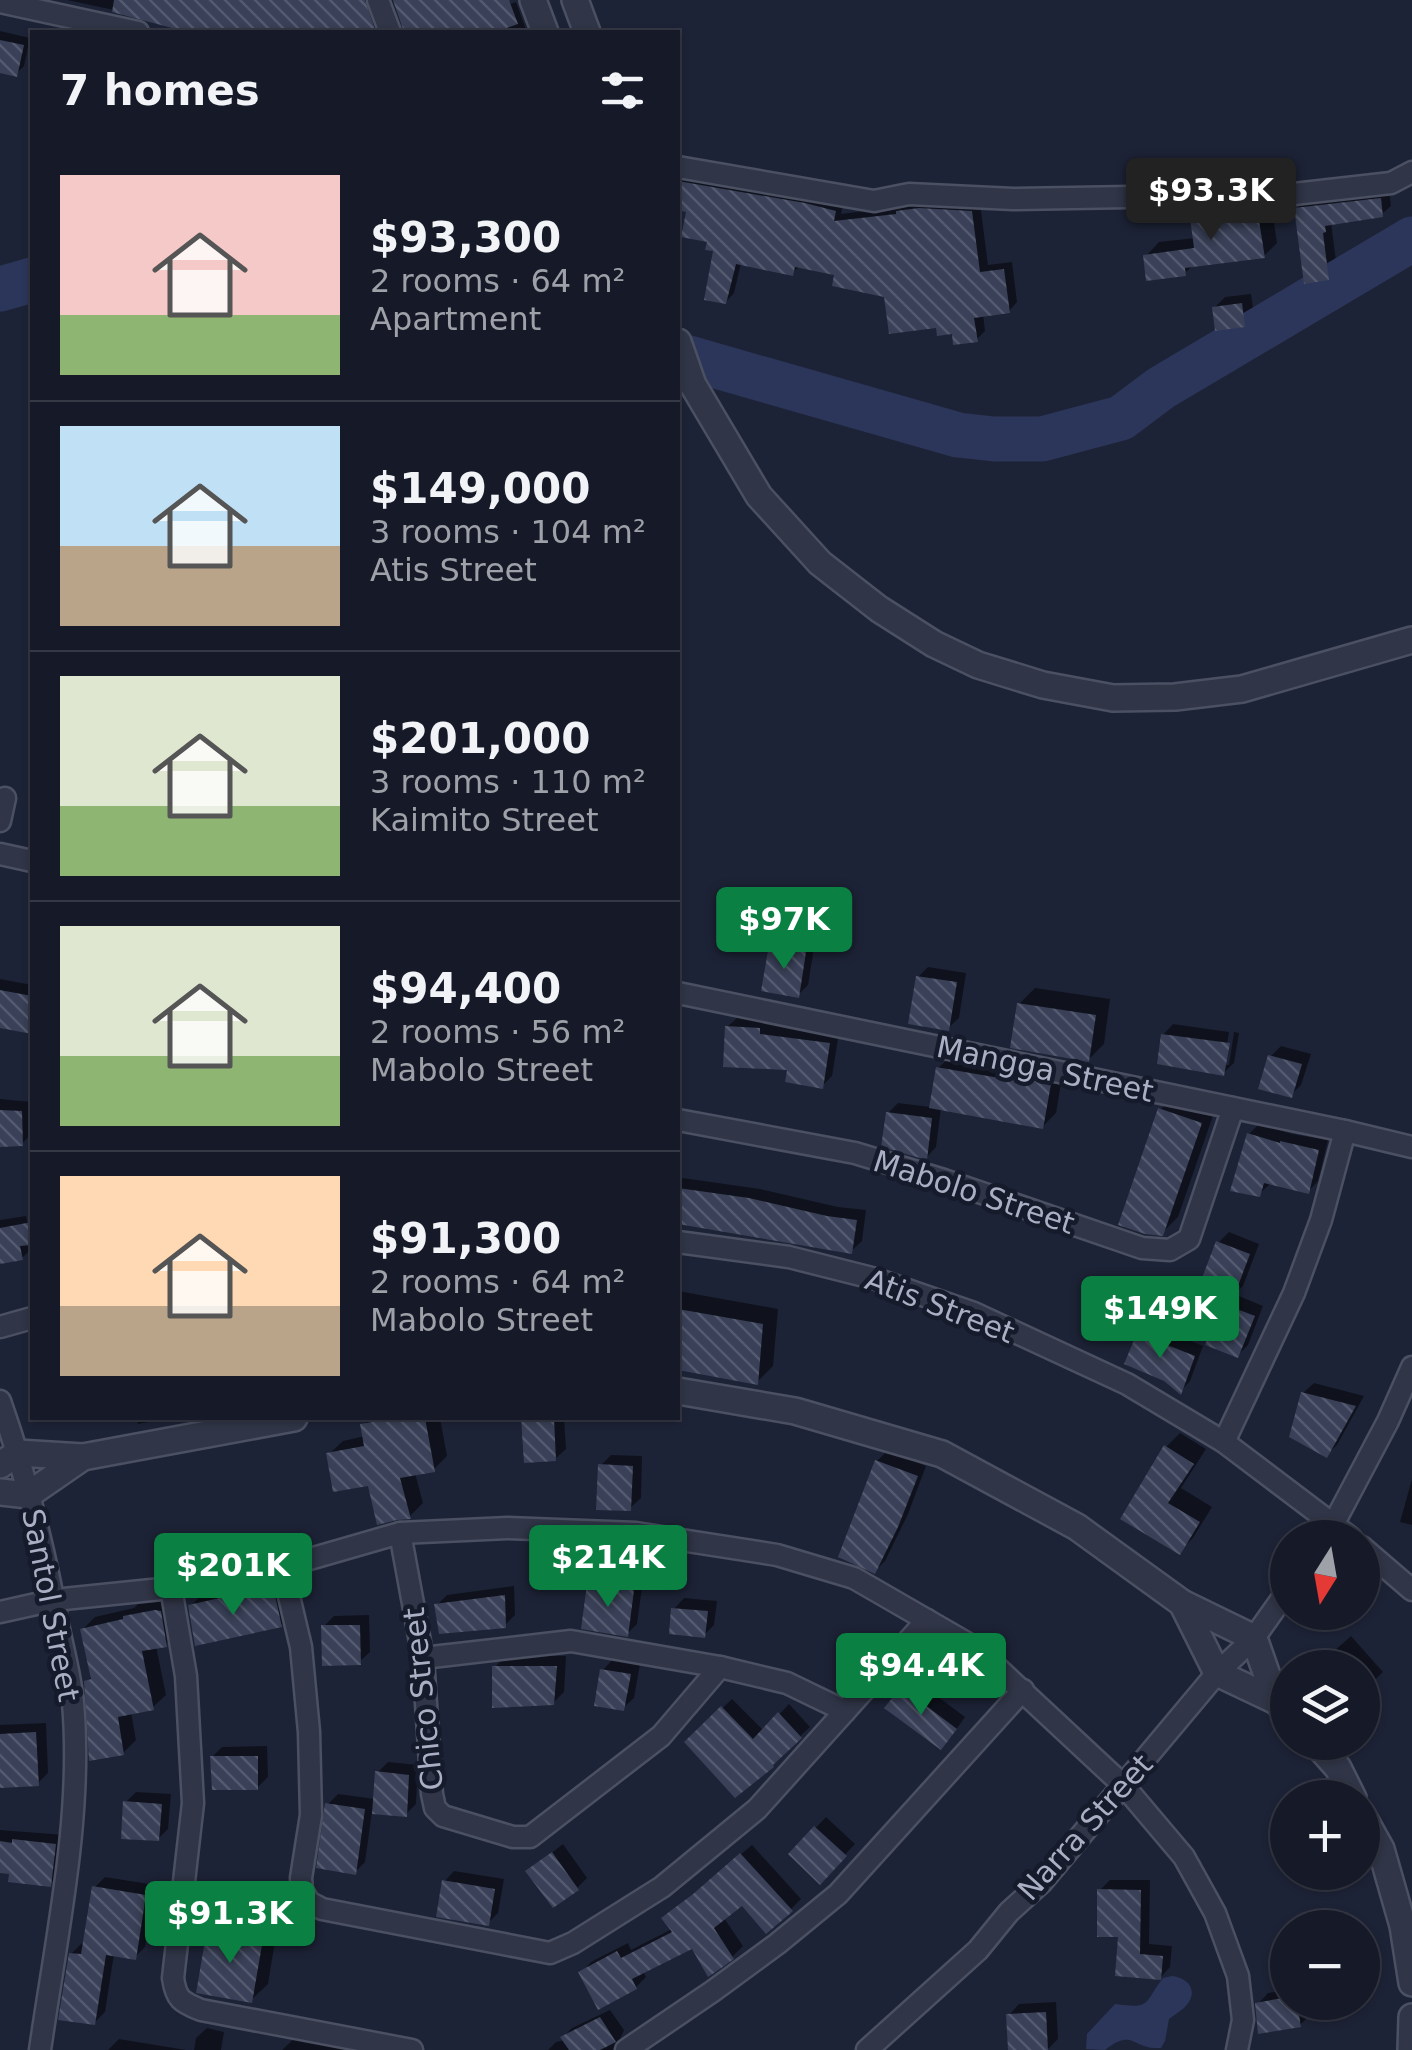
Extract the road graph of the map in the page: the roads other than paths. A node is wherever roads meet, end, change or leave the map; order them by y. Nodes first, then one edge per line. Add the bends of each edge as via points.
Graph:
1 (378, 0) edge
2 (533, 0) edge
3 (575, 0) edge
4 (0, 2) edge
5 (71, 9) edge
6 (132, 30) edge
7 (389, 30) edge
8 (545, 30) edge
9 (586, 30) edge
10 (680, 168) edge
11 (1412, 172) edge
12 (680, 348) edge
13 (1412, 640) edge
14 (5, 798) dead end
15 (0, 821) edge
16 (0, 854) edge
17 (30, 861) edge
18 (680, 993) edge
19 (1233, 1108) junction
20 (680, 1120) edge
21 (1344, 1131) junction
22 (1412, 1147) edge
23 (680, 1242) edge
24 (30, 1318) edge
25 (0, 1326) edge
26 (1412, 1367) edge
27 (680, 1390) edge
28 (0, 1402) edge
29 (283, 1420) edge
30 (1224, 1442) junction
31 (82, 1457) junction
32 (9, 1459) edge
33 (0, 1492) edge
34 (28, 1494) junction
35 (1317, 1520) edge
36 (1334, 1520) edge
37 (400, 1534) junction
38 (1380, 1562) edge
39 (282, 1567) junction
40 (171, 1588) junction
41 (1412, 1590) edge
42 (54, 1600) junction
43 (1182, 1603) junction
44 (0, 1612) edge
45 (1270, 1615) edge
46 (926, 1620) junction
47 (1254, 1638) junction
48 (423, 1658) junction
49 (720, 1667) junction
50 (1217, 1673) junction
51 (1270, 1677) edge
52 (1022, 1690) junction
53 (1270, 1701) edge
54 (844, 1711) junction
55 (1124, 1786) junction
56 (1380, 1850) edge
57 (1412, 1983) edge
58 (1412, 2017) edge
59 (40, 2050) edge
60 (412, 2050) edge
61 (626, 2050) edge
62 (867, 2050) edge
63 (1237, 2050) edge
64 (1411, 2050) edge

1 - 7 street
2 - 8 street
3 - 9 street
4 - 5 street
5 - 6 street
10 - 11 street via 874,201 909,194 1294,194 1391,183
12 - 13 street via 693,386 759,496 820,563 879,610 978,665 1113,698 1175,697 1242,689
14 - 15 street
16 - 17 street
18 - 19 street, Mangga Street
19 - 20 street, Mabolo Street via 1189,1238 1170,1250 1142,1248 855,1153
19 - 21 street, Mangga Street
21 - 22 street, Mangga Street
21 - 30 street via 1294,1293
23 - 30 street, Atis Street via 788,1257 974,1314 1127,1384
24 - 25 street
26 - 36 street
27 - 43 street via 795,1411 942,1454 1077,1527
28 - 32 street, Santol Street
29 - 31 street
30 - 35 street, Atis Street
31 - 32 street
31 - 34 street
32 - 34 street, Santol Street
33 - 34 street
34 - 42 street, Santol Street
37 - 39 street
37 - 46 street via 508,1528 636,1533 777,1556 854,1578
37 - 48 street, Chico Street
38 - 41 street
39 - 40 street
39 - 54 street via 301,1647 309,1732 311,1815 302,1890 322,1909 550,1953 662,1886 756,1809
40 - 42 street
40 - 60 street via 186,1676 194,1803 172,1978 176,1995 201,2010
42 - 44 street
42 - 59 street, Santol Street via 73,1703 74,1784
43 - 47 street
43 - 50 street
45 - 47 street, Narra Street
46 - 52 street via 976,1649
46 - 54 street
47 - 50 street, Narra Street
47 - 51 street
48 - 49 street via 571,1640
48 - 49 street, Chico Street via 435,1808 442,1816 513,1837 530,1836 661,1736
49 - 54 street via 787,1683
50 - 53 street
50 - 55 street, Narra Street
52 - 55 street
52 - 61 street via 838,1894
55 - 62 street, Narra Street via 978,1950
55 - 63 street via 1184,1856 1216,1913 1238,1976 1243,2020
56 - 57 street
58 - 64 street

